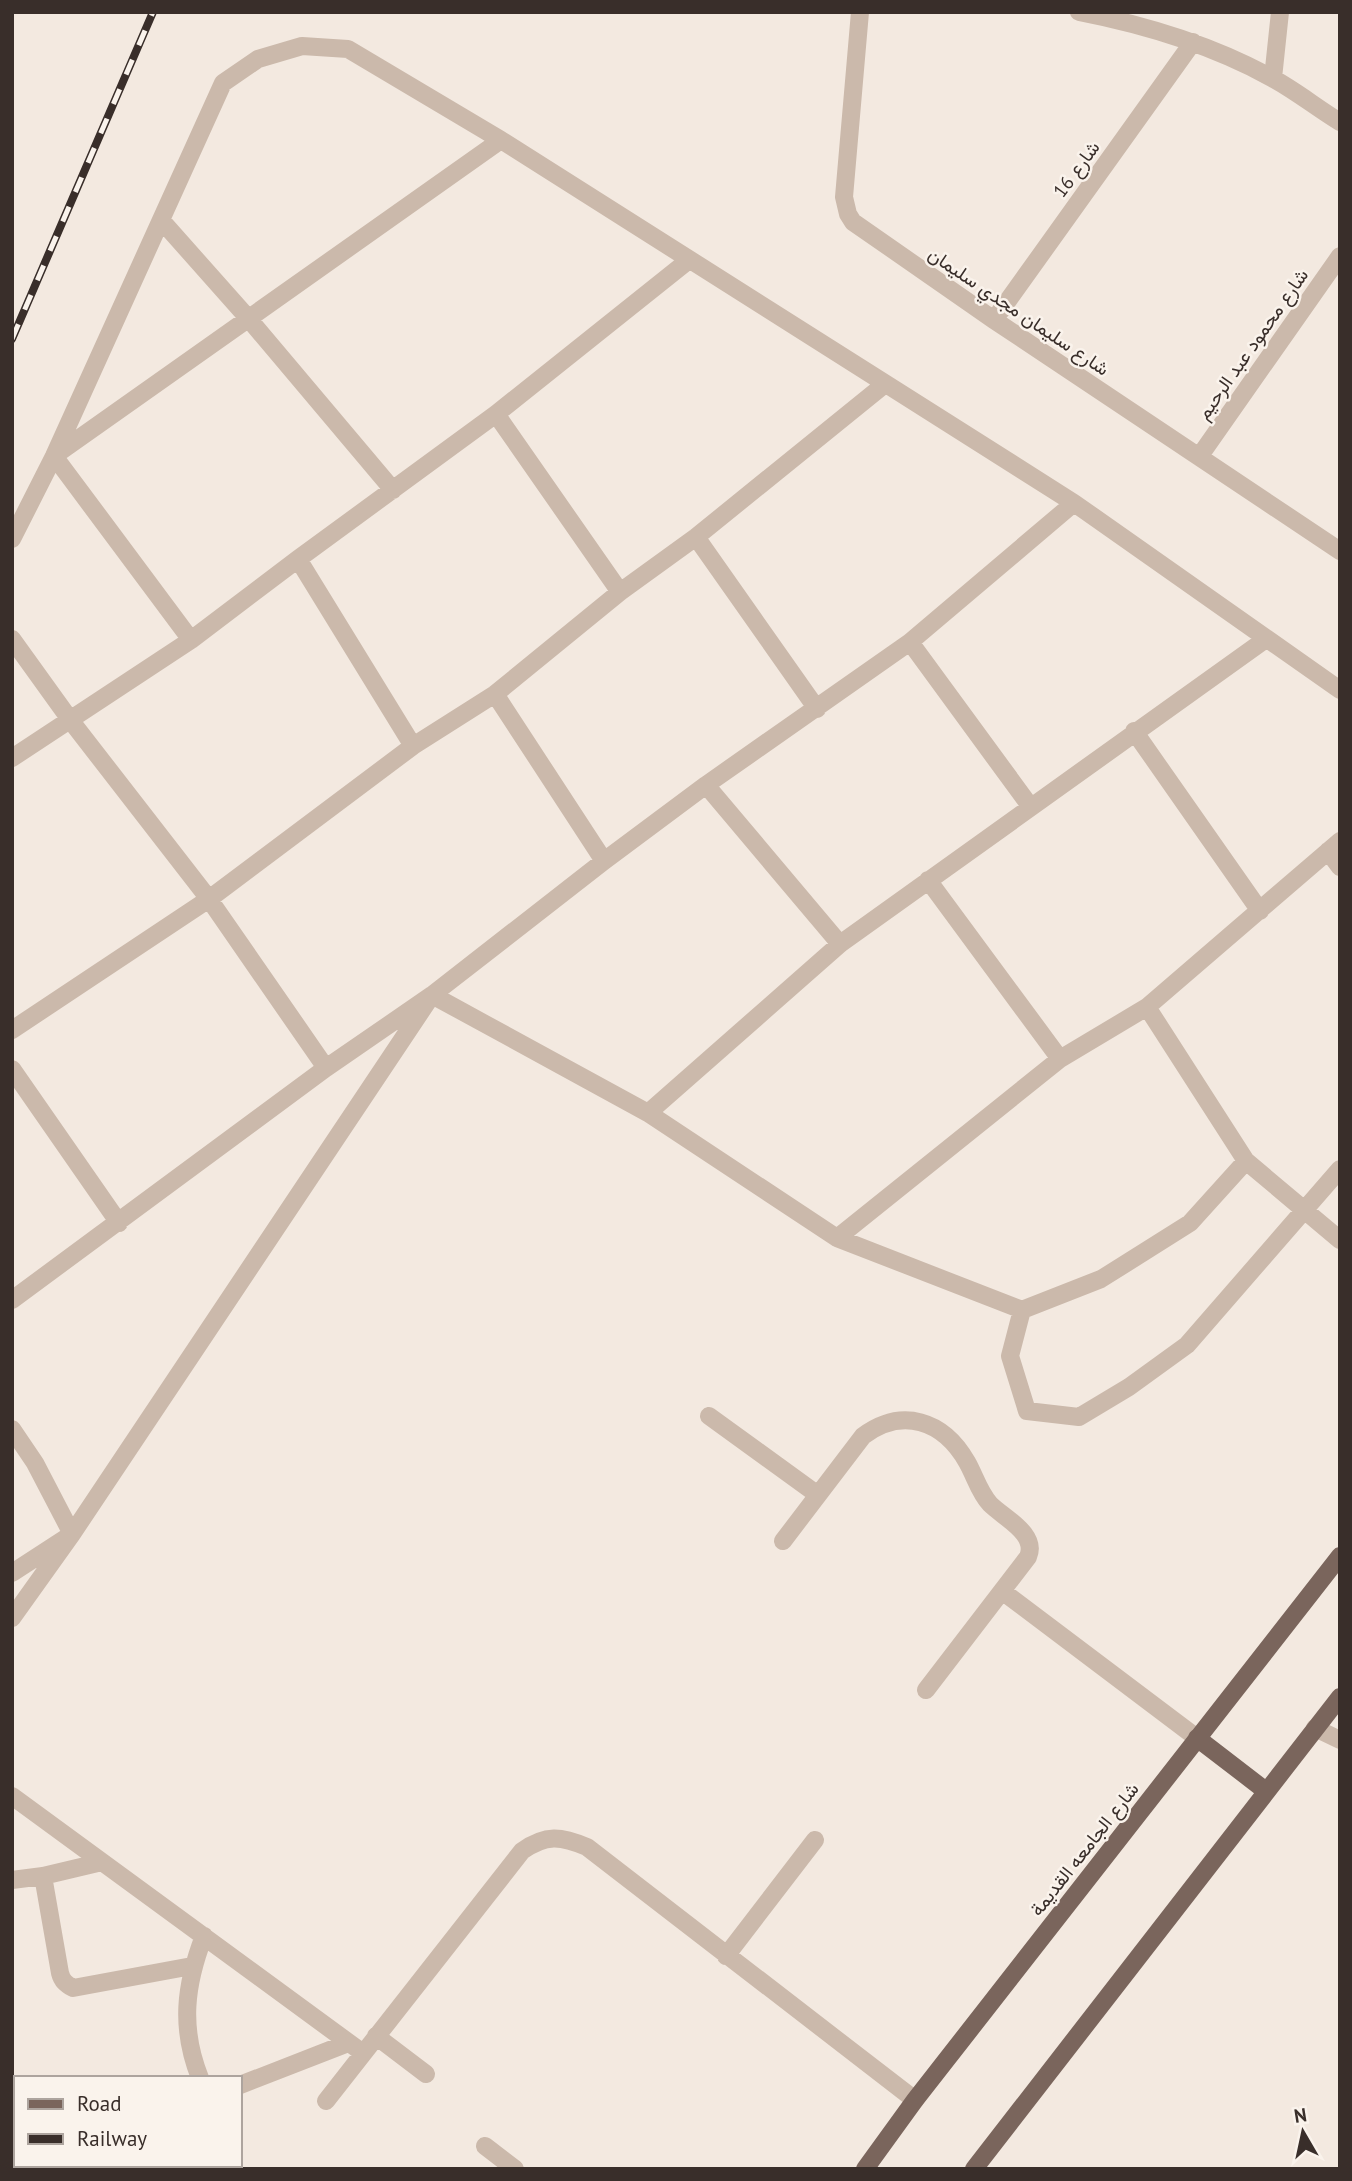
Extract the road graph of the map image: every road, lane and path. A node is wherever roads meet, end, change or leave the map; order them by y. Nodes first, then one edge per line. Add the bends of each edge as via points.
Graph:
1 (860, 12) edge
2 (1079, 12) edge
3 (1280, 12) edge
4 (1193, 42) junction
5 (1273, 78) junction
6 (1340, 122) edge
7 (500, 140) junction
8 (161, 220) junction
9 (1340, 256) edge
10 (689, 260) junction
11 (248, 318) junction
12 (994, 320) junction
13 (885, 384) junction
14 (496, 414) junction
15 (54, 456) junction
16 (1199, 457) junction
17 (393, 490) junction
18 (1074, 503) junction
19 (696, 537) junction
20 (12, 540) edge
21 (1340, 551) edge
22 (298, 559) junction
23 (620, 592) junction
24 (12, 639) edge
25 (1266, 639) junction
26 (191, 640) junction
27 (909, 642) junction
28 (1340, 690) edge
29 (495, 694) junction
30 (817, 709) junction
31 (71, 721) junction
32 (1134, 732) junction
33 (413, 746) junction
34 (12, 758) edge
35 (706, 785) junction
36 (1030, 806) junction
37 (1334, 846) edge
38 (604, 861) junction
39 (1340, 867) edge
40 (928, 880) junction
41 (209, 899) junction
42 (1260, 911) junction
43 (840, 944) junction
44 (432, 995) junction
45 (1147, 1007) junction
46 (12, 1030) edge
47 (1060, 1059) junction
48 (326, 1068) junction
49 (12, 1069) edge
50 (648, 1114) junction
51 (1246, 1161) junction
52 (1340, 1169) edge
53 (1304, 1211) junction
54 (119, 1223) junction
55 (837, 1238) junction
56 (1340, 1240) edge
57 (12, 1300) edge
58 (1023, 1310) junction
59 (709, 1416) dead end
60 (12, 1429) edge
61 (818, 1494) junction
62 (72, 1534) junction
63 (783, 1541) dead end
64 (1340, 1556) edge
65 (12, 1573) edge
66 (1002, 1591) junction
67 (12, 1618) edge
68 (926, 1690) dead end
69 (1340, 1697) edge
70 (1315, 1728) junction
71 (1197, 1738) junction
72 (1340, 1740) edge
73 (1266, 1791) junction
74 (12, 1796) edge
75 (815, 1840) dead end
76 (102, 1862) junction
77 (43, 1876) junction
78 (12, 1880) edge
79 (204, 1936) junction
80 (726, 1956) junction
81 (192, 1966) junction
82 (376, 2036) junction
83 (356, 2048) junction
84 (426, 2074) dead end
85 (199, 2076) edge
86 (242, 2084) edge
87 (915, 2100) junction
88 (327, 2101) dead end
89 (485, 2146) dead end
90 (515, 2169) edge
91 (865, 2169) edge
92 (974, 2169) edge

1 - 12 street, شارع سليمان مجدي سليمان via 844,197 848,214 859,228
2 - 4 street
3 - 5 street
4 - 5 street
4 - 12 street, شارع 16
5 - 6 street
7 - 8 street via 348,49 302,47 258,59 223,83
7 - 10 street
7 - 11 street
8 - 11 street
8 - 15 street
9 - 16 street, شارع محمود عبد الرحيم
10 - 13 street
10 - 14 street
11 - 15 street
11 - 17 street
12 - 16 street, شارع سليمان مجدي سليمان
13 - 18 street
13 - 19 street
14 - 17 street
14 - 23 street
15 - 20 street
15 - 26 street
16 - 21 street, شارع سليمان مجدي سليمان
17 - 22 street
18 - 25 street
18 - 27 street
19 - 23 street
19 - 30 street
22 - 26 street
22 - 33 street
23 - 29 street
24 - 31 street
25 - 28 street
25 - 32 street
26 - 31 street
27 - 30 street
27 - 36 street
29 - 33 street
29 - 38 street
30 - 35 street
31 - 34 street
31 - 41 street
32 - 36 street
32 - 42 street
33 - 41 street
35 - 38 street
35 - 43 street
36 - 40 street
37 - 39 street
37 - 42 street
38 - 44 street
40 - 43 street
40 - 47 street
41 - 46 street
41 - 48 street
42 - 45 street
43 - 50 street
44 - 48 street
44 - 50 street
44 - 62 street
45 - 47 street
45 - 51 street
47 - 55 street
48 - 54 street
49 - 54 street
50 - 55 street
51 - 53 street
51 - 58 street via 1190,1223 1101,1279
52 - 53 street
53 - 56 street
53 - 58 street via 1187,1345 1079,1417 1027,1411 1010,1356
54 - 57 street
55 - 58 street
59 - 61 street
60 - 62 street
61 - 63 street
61 - 66 street via 863,1436 877,1426 910,1419 926,1424 956,1446 984,1497 1028,1538 1028,1557
62 - 65 street
62 - 67 street
64 - 71 main road, شارع الجامعه القديمة
66 - 68 street
66 - 71 street
69 - 70 main road
70 - 72 street
70 - 73 main road
71 - 73 main road
71 - 87 main road, شارع الجامعه القديمة
73 - 92 main road
74 - 76 street
75 - 80 street
76 - 77 street
76 - 79 street
77 - 78 street
77 - 81 street via 60,1973 73,1988
79 - 81 street
79 - 83 street
80 - 82 street via 587,1847 569,1839 535,1841 522,1851
80 - 87 street
81 - 85 street via 189,2036
82 - 83 street
82 - 84 street
83 - 86 street
83 - 88 street
87 - 91 main road, شارع الجامعه القديمة
89 - 90 street

